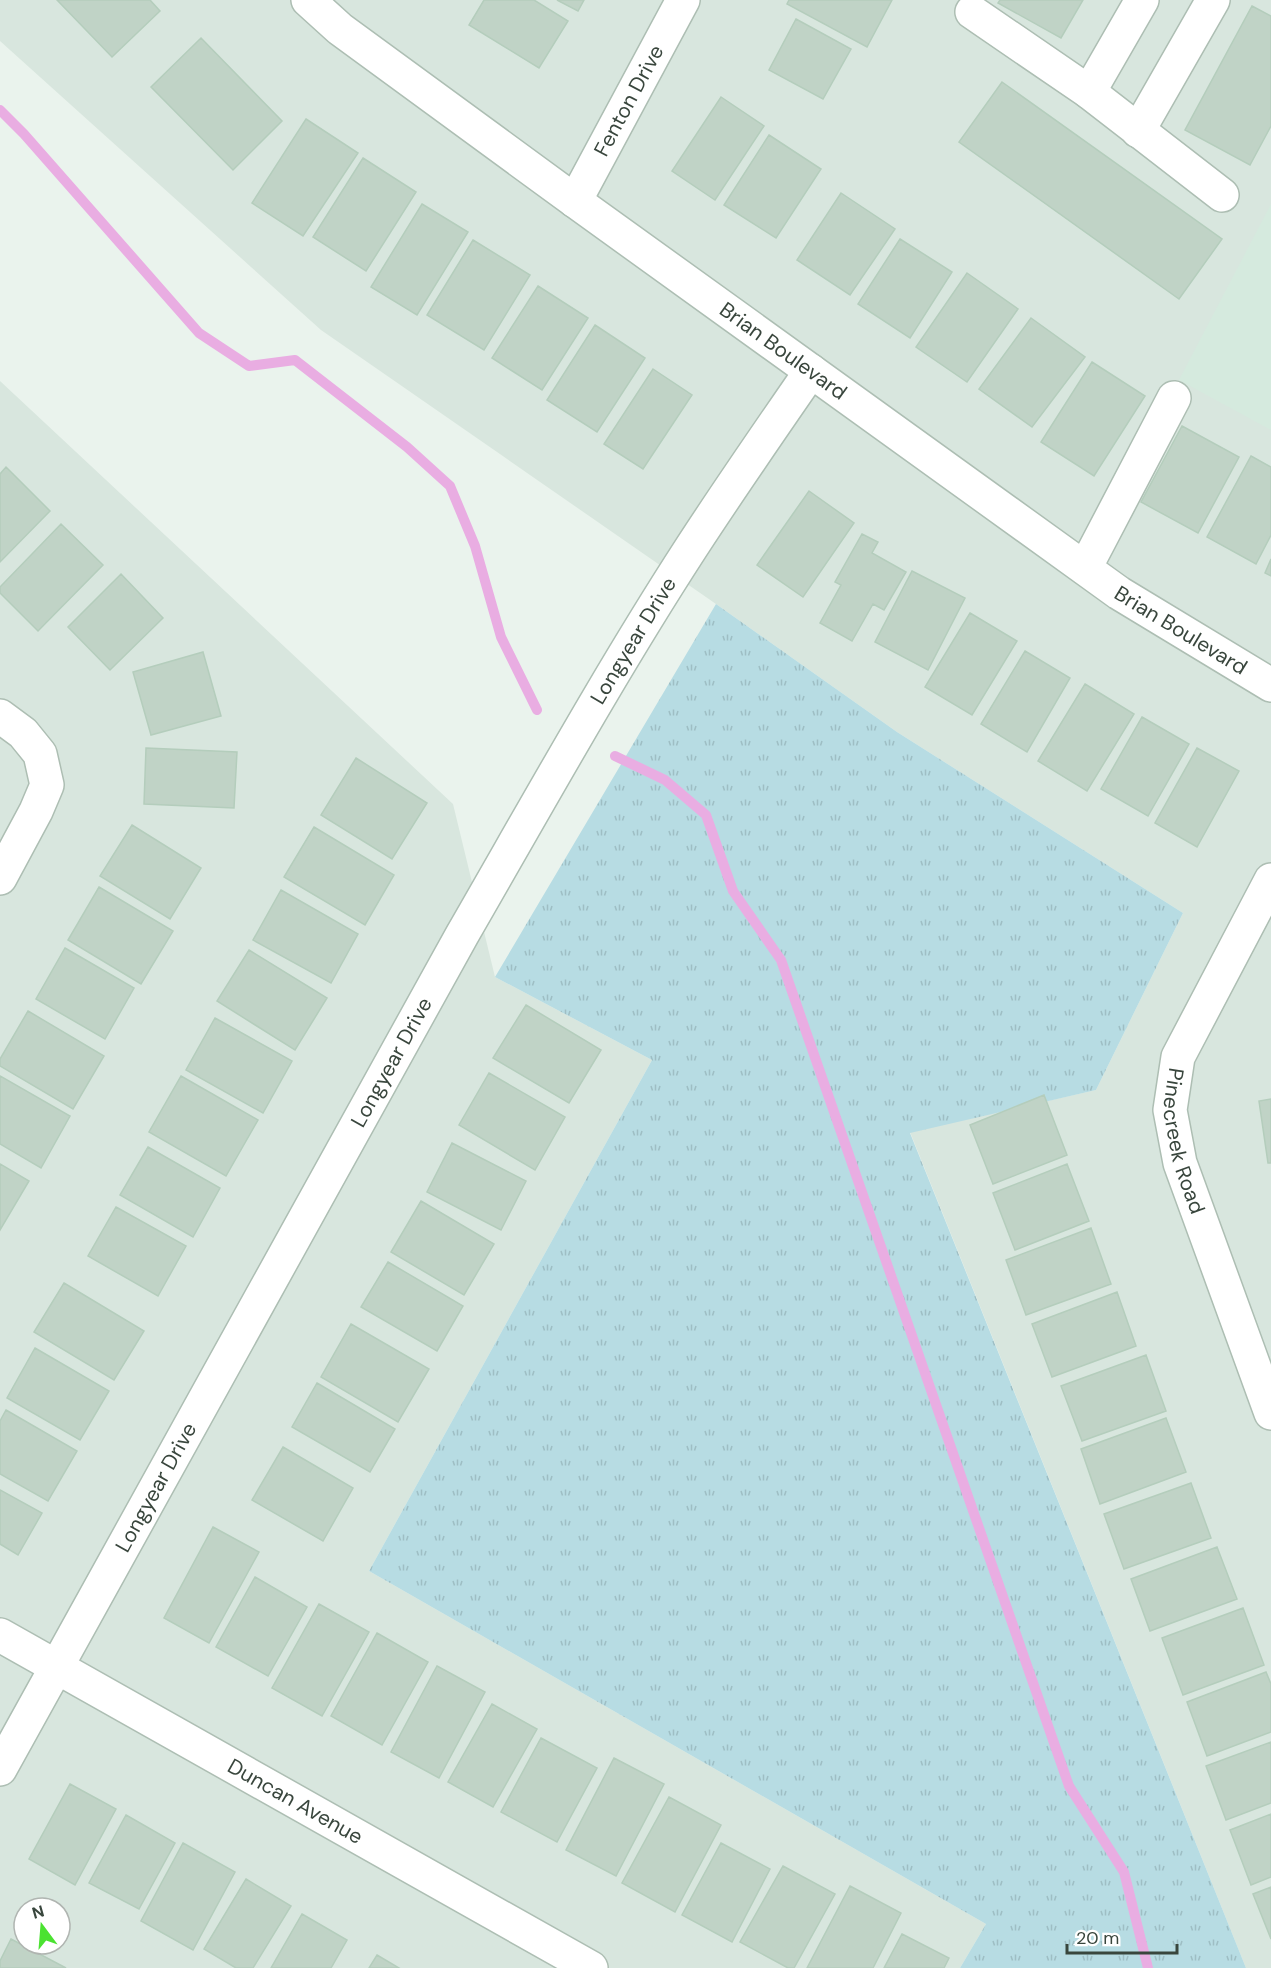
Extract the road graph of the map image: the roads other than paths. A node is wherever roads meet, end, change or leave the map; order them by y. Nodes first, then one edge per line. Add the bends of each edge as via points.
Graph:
1 (308, 0) edge
2 (683, 0) edge
3 (1142, 0) edge
4 (1213, 0) edge
5 (972, 12) dead end
6 (1089, 92) junction
7 (1138, 131) junction
8 (1222, 195) dead end
9 (574, 201) junction
10 (811, 370) junction
11 (1174, 398) dead end
12 (1085, 568) junction
13 (1271, 686) edge
14 (0, 716) edge
15 (0, 879) edge
16 (1271, 880) edge
17 (1271, 1413) edge
18 (0, 1635) edge
19 (57, 1667) junction
20 (0, 1769) edge
21 (591, 1968) edge

1 - 9 street, Brian Boulevard via 340,29
2 - 9 street, Fenton Drive
3 - 6 street
4 - 7 street
5 - 6 street
6 - 7 street
7 - 8 street
9 - 10 street, Brian Boulevard
10 - 12 street, Brian Boulevard
10 - 19 street, Longyear Drive via 691,547 532,814
11 - 12 street
12 - 13 street, Brian Boulevard
14 - 15 street via 40,754 47,785
16 - 17 street, Pinecreek Road via 1178,1057 1170,1110 1180,1163
18 - 19 street, Duncan Avenue
19 - 20 street, Longyear Drive
19 - 21 street, Duncan Avenue

